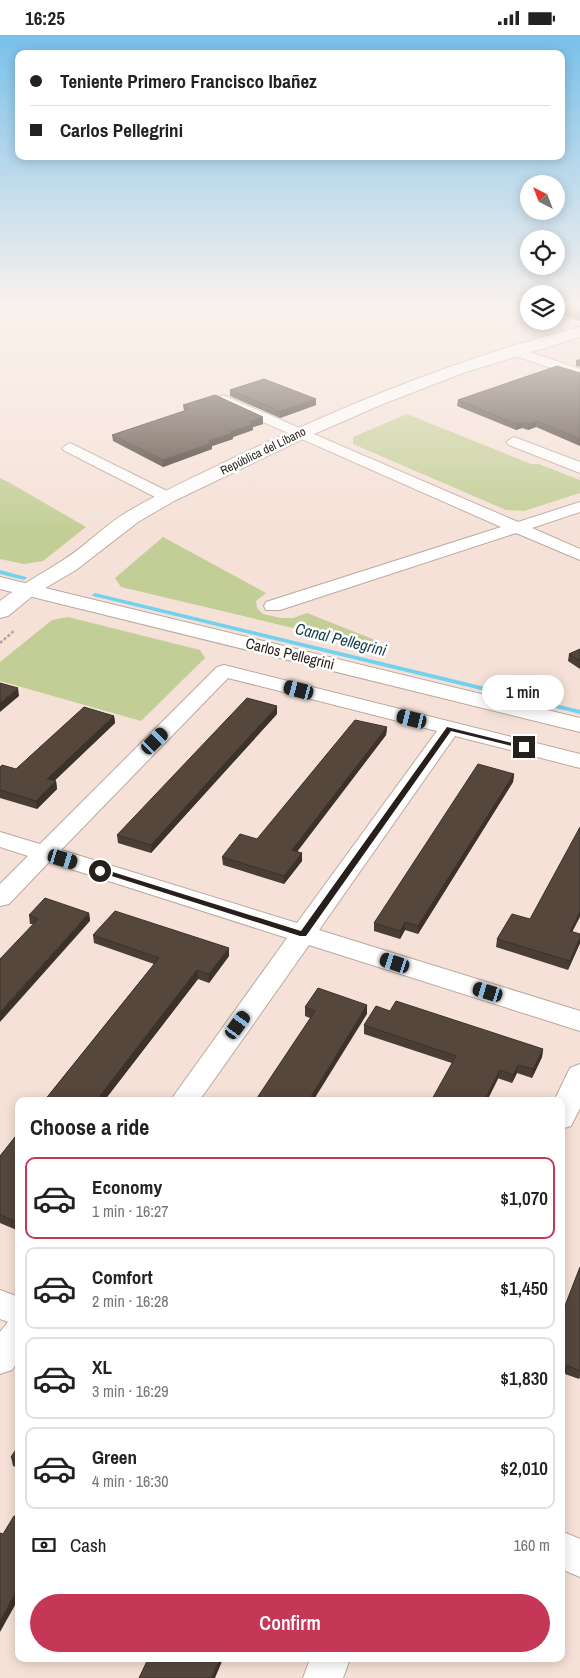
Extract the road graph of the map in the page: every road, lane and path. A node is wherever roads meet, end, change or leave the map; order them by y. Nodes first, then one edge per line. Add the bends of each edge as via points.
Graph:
1 (422, 383) edge
2 (224, 399) edge
3 (301, 433) junction
4 (514, 442) dead end
5 (70, 448) dead end
6 (580, 468) edge
7 (167, 497) junction
8 (580, 507) edge
9 (516, 527) junction
10 (580, 555) edge
11 (0, 583) edge
12 (28, 590) junction
13 (273, 606) dead end
14 (0, 611) edge
15 (580, 725) edge
16 (450, 728) junction
17 (580, 761) edge
18 (0, 839) edge
19 (44, 853) junction
20 (0, 898) edge
21 (303, 934) junction
22 (580, 1021) edge
23 (580, 1075) edge
24 (187, 1097) edge
25 (565, 1109) edge
26 (0, 1303) edge
27 (15, 1310) edge
28 (15, 1338) edge
29 (0, 1359) edge
30 (565, 1552) edge
31 (580, 1558) edge
32 (329, 1662) edge
33 (323, 1678) edge

1 - 3 street, República del Líbano
2 - 3 street
3 - 7 street, República del Líbano
3 - 9 street
4 - 6 street
5 - 7 street
7 - 12 street, República del Líbano via 131,518 69,566
8 - 9 street
9 - 10 street
9 - 13 street
11 - 12 street, Carlos Pellegrini
12 - 14 street, República del Líbano
12 - 15 street, Carlos Pellegrini
16 - 17 street
16 - 19 street via 224,671
16 - 21 street
18 - 19 street
19 - 20 street
19 - 21 street
21 - 22 street
21 - 24 street
23 - 25 street
26 - 27 street
28 - 29 street
30 - 31 street
32 - 33 street

